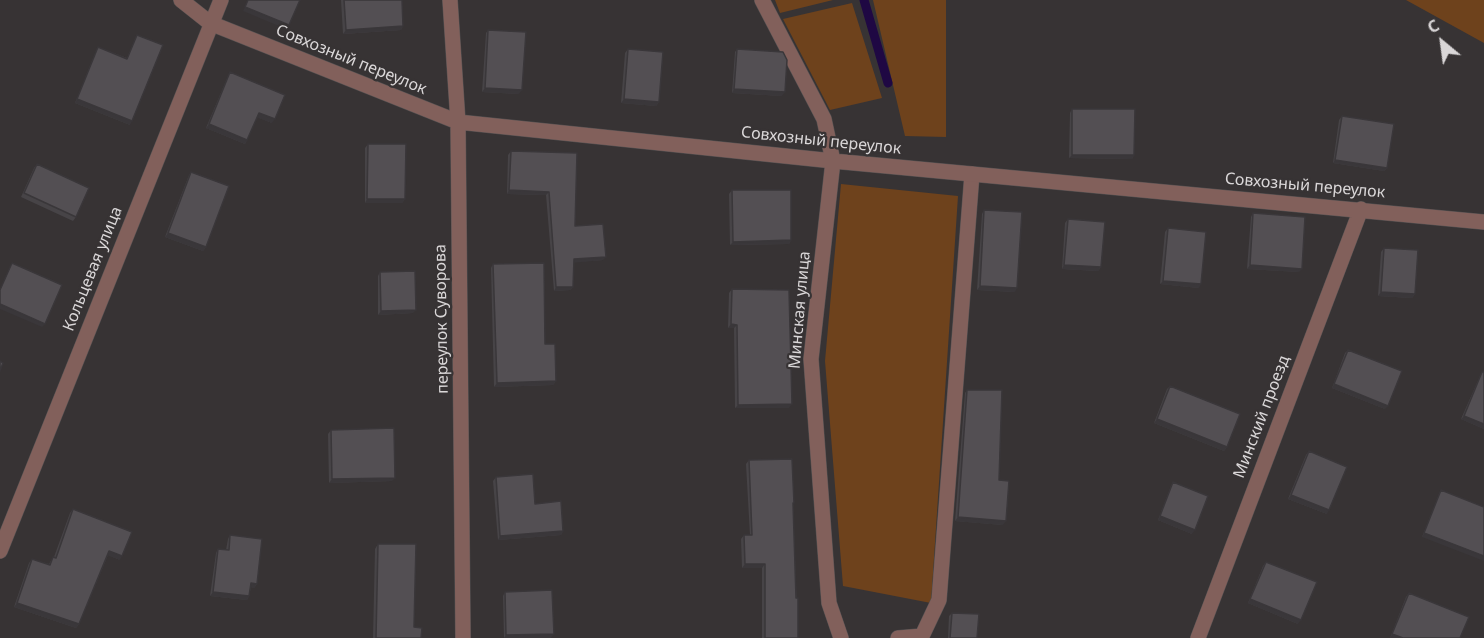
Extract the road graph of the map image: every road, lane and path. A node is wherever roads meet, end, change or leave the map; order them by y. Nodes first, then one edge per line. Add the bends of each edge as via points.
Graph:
1 (181, 0) edge
2 (220, 0) edge
3 (450, 0) edge
4 (762, 0) edge
5 (210, 23) junction
6 (458, 122) junction
7 (833, 161) junction
8 (972, 174) junction
9 (1360, 209) junction
10 (1484, 222) edge
11 (0, 551) edge
12 (464, 638) edge
13 (841, 638) edge
14 (898, 638) edge
15 (1197, 638) edge

1 - 5 street, Совхозный переулок
2 - 5 street, Кольцевая улица
3 - 6 street, переулок Суворова
4 - 7 street, Минская улица via 824,119
5 - 6 street, Совхозный переулок
5 - 11 street, Кольцевая улица
6 - 7 street, Совхозный переулок
6 - 12 street, переулок Суворова
7 - 8 street, Совхозный переулок
7 - 13 street, Минская улица via 811,359 830,603
8 - 9 street, Совхозный переулок
8 - 14 street via 939,600 922,636
9 - 10 street, Совхозный переулок
9 - 15 street, Минский проезд

